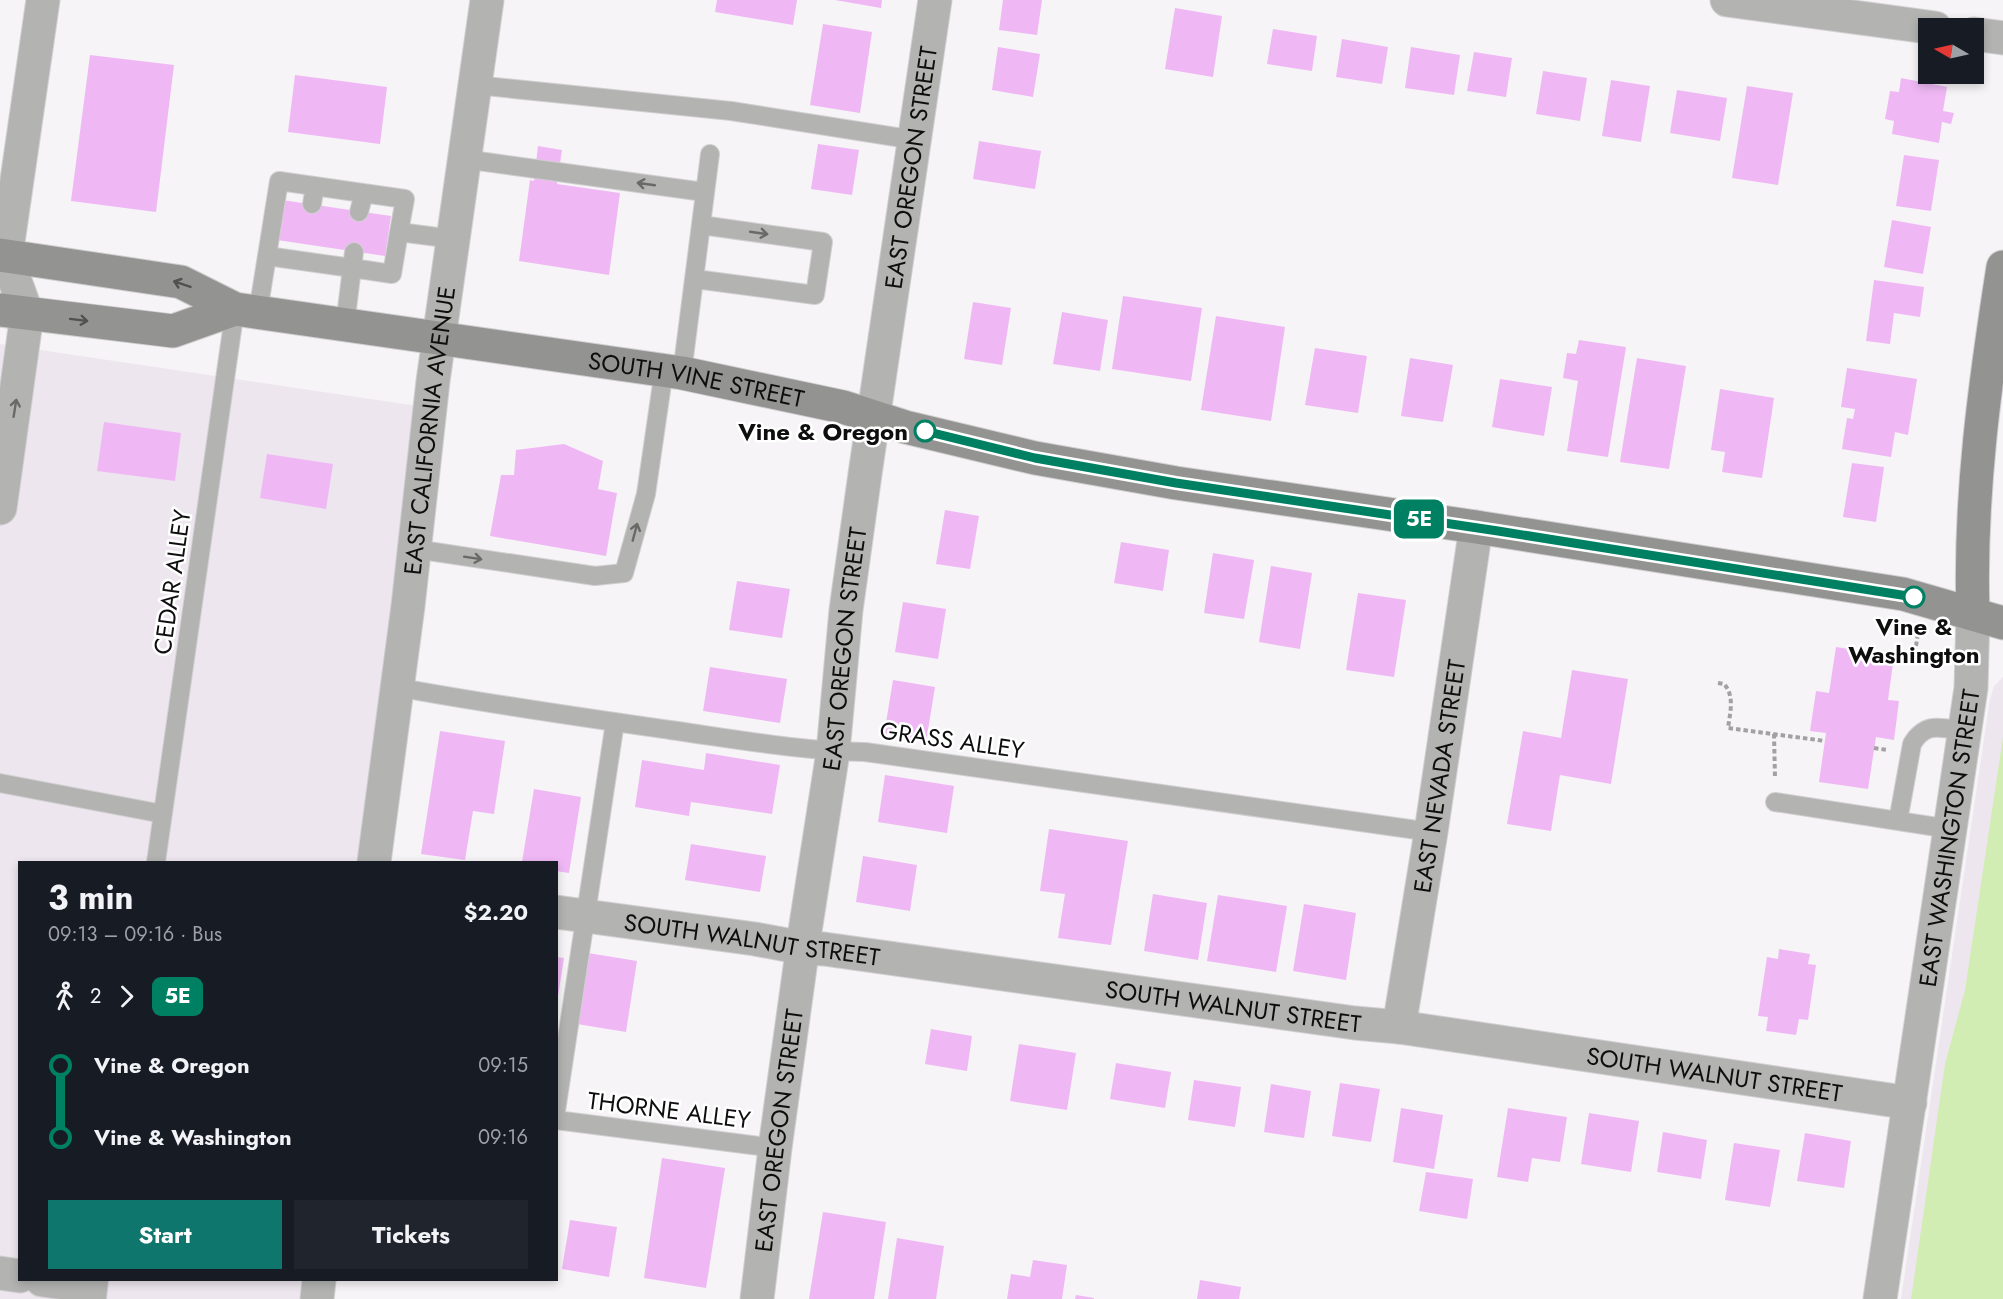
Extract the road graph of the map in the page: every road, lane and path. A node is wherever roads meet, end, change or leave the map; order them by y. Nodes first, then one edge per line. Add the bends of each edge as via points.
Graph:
1 (43, 0) edge
2 (487, 0) edge
3 (935, 0) edge
4 (1727, 0) edge
5 (1918, 26) edge
6 (1984, 35) edge
7 (2003, 38) edge
8 (475, 85) junction
9 (915, 140) junction
10 (710, 154) dead end
11 (464, 159) junction
12 (315, 186) junction
13 (704, 192) junction
14 (364, 193) junction
15 (312, 204) dead end
16 (359, 212) dead end
17 (701, 225) junction
18 (399, 232) junction
19 (453, 239) junction
20 (267, 256) junction
21 (2, 260) edge
22 (353, 260) junction
23 (2003, 267) edge
24 (695, 279) junction
25 (246, 310) junction
26 (14, 312) edge
27 (345, 324) junction
28 (439, 338) junction
29 (673, 372) junction
30 (874, 416) junction
31 (1, 499) edge
32 (1476, 527) junction
33 (415, 549) junction
34 (1988, 618) edge
35 (1918, 633) dead end
36 (1916, 646) dead end
37 (1718, 683) dead end
38 (396, 687) junction
39 (615, 722) junction
40 (1965, 731) junction
41 (1774, 734) junction
42 (1825, 741) dead end
43 (833, 752) junction
44 (0, 783) edge
45 (1775, 802) joint
46 (163, 814) junction
47 (1898, 821) junction
48 (1950, 829) junction
49 (1431, 832) junction
50 (156, 861) edge
51 (374, 861) edge
52 (571, 914) edge
53 (803, 948) junction
54 (1399, 1027) junction
55 (558, 1085) edge
56 (1910, 1103) junction
57 (558, 1120) edge
58 (775, 1148) junction
59 (0, 1273) edge
60 (18, 1276) edge
61 (50, 1281) edge
62 (99, 1281) edge
63 (319, 1281) edge
64 (88, 1299) edge
65 (97, 1299) edge
66 (316, 1299) edge
67 (757, 1299) edge
68 (1880, 1299) edge

1 - 21 street
2 - 8 street, EAST CALIFORNIA AVENUE
3 - 9 street, EAST OREGON STREET
4 - 5 street
6 - 7 street
8 - 9 lane via 731,111
8 - 11 street, EAST CALIFORNIA AVENUE
9 - 30 street, EAST OREGON STREET
10 - 13 lane
13 -> 11 lane
11 - 19 street, EAST CALIFORNIA AVENUE
12 - 14 lane
12 - 15 lane
12 - 20 lane, CEDAR ALLEY via 279,181
13 - 17 lane
14 - 16 lane
14 - 18 lane via 405,199
17 - 24 lane
17 -> 24 lane via 823,242 815,295
18 - 19 lane
18 - 22 lane via 392,274
19 - 28 street, EAST CALIFORNIA AVENUE
20 - 22 lane via 305,253
20 - 25 lane, CEDAR ALLEY
25 -> 21 main road, SOUTH VINE STREET via 181,282
21 - 26 street
22 - 27 lane
23 - 34 main road, EAST WASHINGTON STREET via 1978,456 1972,541
24 - 29 lane
26 -> 25 main road, SOUTH VINE STREET via 173,331
25 - 27 main road, SOUTH VINE STREET
25 - 46 lane, CEDAR ALLEY
31 -> 26 street
27 - 28 main road, SOUTH VINE STREET
28 - 29 main road, SOUTH VINE STREET
28 - 33 street, EAST CALIFORNIA AVENUE
29 - 30 main road, SOUTH VINE STREET
33 -> 29 lane via 595,576 624,573
30 - 32 main road, SOUTH VINE STREET via 1035,458
30 - 43 street, EAST OREGON STREET via 846,609
32 - 34 main road, SOUTH VINE STREET via 1903,594
32 - 49 street, EAST NEVADA STREET
33 - 38 street, EAST CALIFORNIA AVENUE
34 - 40 street, EAST WASHINGTON STREET via 1972,671
35 - 36 path
37 - 41 path via 1729,689 1728,728
38 - 39 lane, GRASS ALLEY
38 - 51 street, EAST CALIFORNIA AVENUE
39 - 43 lane, GRASS ALLEY
39 - 52 lane
40 - 47 lane via 1931,727 1918,733 1912,744
40 - 48 street, EAST WASHINGTON STREET
41 - 42 path
41 - 45 path
43 - 49 lane, GRASS ALLEY via 865,752
43 - 53 street, EAST OREGON STREET
44 - 46 lane
45 - 47 lane
46 - 50 lane, CEDAR ALLEY
47 - 48 lane
48 - 56 street, EAST WASHINGTON STREET
49 - 54 street, EAST NEVADA STREET
52 - 53 street, SOUTH WALNUT STREET
52 - 55 lane
53 - 54 street, SOUTH WALNUT STREET
53 - 58 street, EAST OREGON STREET
54 - 56 street, SOUTH WALNUT STREET
56 - 68 street, EAST WASHINGTON STREET
57 - 58 lane, THORNE ALLEY
58 - 67 street, EAST OREGON STREET
59 - 60 street
61 - 64 street via 65,1283
62 - 65 lane
63 - 66 street

